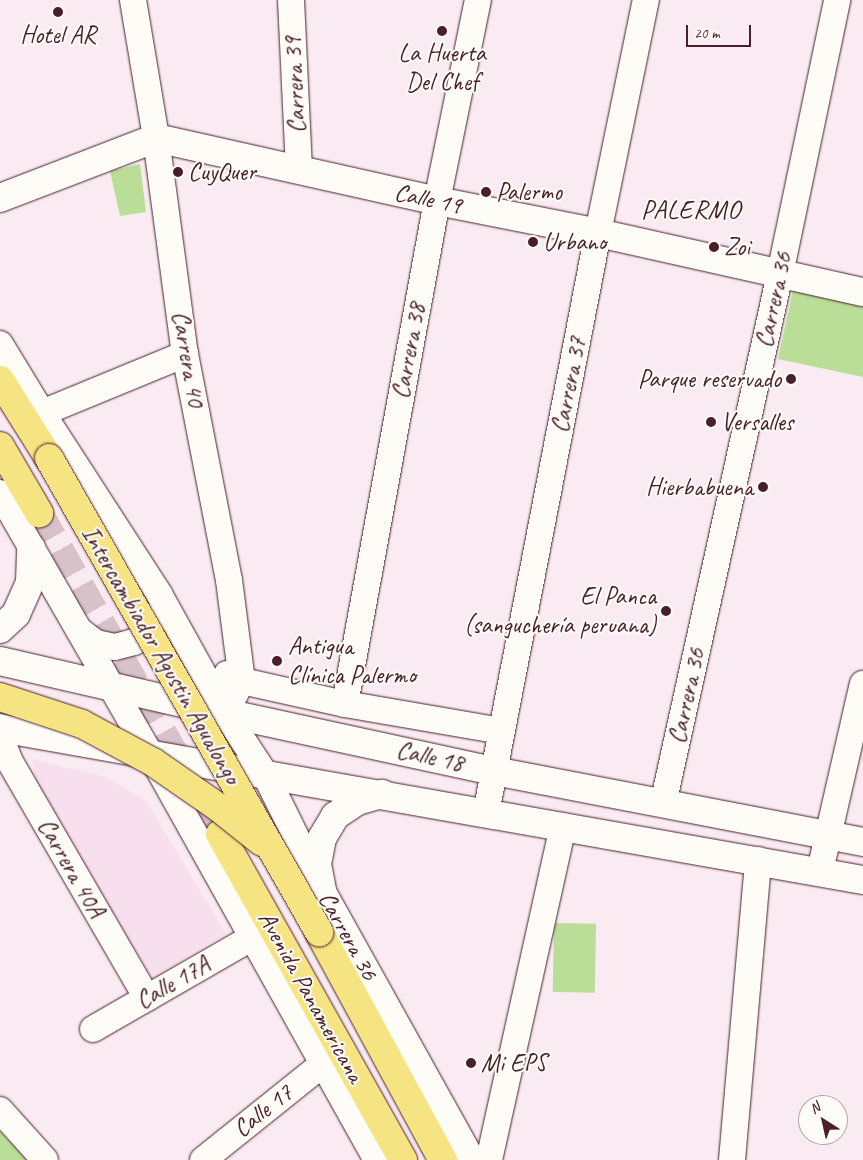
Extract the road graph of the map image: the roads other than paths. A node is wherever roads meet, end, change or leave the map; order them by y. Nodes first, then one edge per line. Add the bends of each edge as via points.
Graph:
1 (133, 0) edge
2 (291, 0) edge
3 (478, 0) edge
4 (646, 0) edge
5 (837, 0) edge
6 (156, 138) junction
7 (299, 169) junction
8 (0, 198) edge
9 (436, 202) junction
10 (598, 233) junction
11 (780, 274) junction
12 (863, 292) edge
13 (0, 344) edge
14 (185, 354) junction
15 (0, 380) edge
16 (42, 413) junction
17 (0, 446) edge
18 (0, 492) edge
19 (39, 513) tunnel mouth
20 (31, 548) junction
21 (159, 594) junction
22 (0, 629) edge
23 (80, 631) junction
24 (196, 660) junction
25 (0, 661) edge
26 (242, 681) junction
27 (863, 684) edge
28 (110, 686) junction
29 (0, 697) edge
30 (345, 704) junction
31 (225, 713) junction
32 (0, 728) edge
33 (502, 731) junction
34 (0, 736) edge
35 (150, 754) junction
36 (494, 771) junction
37 (264, 774) junction
38 (382, 794) junction
39 (663, 804) junction
40 (486, 813) junction
41 (564, 826) junction
42 (220, 834) tunnel mouth
43 (828, 835) junction
44 (863, 842) edge
45 (273, 851) junction
46 (758, 860) junction
47 (820, 871) junction
48 (863, 880) edge
49 (322, 890) junction
50 (319, 932) joint
51 (253, 937) junction
52 (147, 998) junction
53 (93, 1029) dead end
54 (324, 1063) junction
55 (0, 1110) edge
56 (205, 1159) edge
57 (45, 1160) edge
58 (377, 1160) edge
59 (403, 1160) edge
60 (443, 1160) edge
61 (472, 1160) edge
62 (489, 1160) edge
63 (732, 1160) edge

1 - 6 street, Carrera 40
2 - 7 street, Carrera 39
3 - 9 street, Carrera 38
4 - 10 street, Carrera 37
5 - 11 street, Carrera 36
6 - 7 main road, Calle 19
6 - 8 main road
6 - 14 street, Carrera 40
7 - 9 main road, Calle 19
9 - 10 main road, Calle 19
9 - 30 street, Carrera 38
10 - 11 main road, Calle 19
10 - 33 street, Carrera 37
11 - 12 main road, Calle 19
11 - 39 street, Carrera 36
13 - 16 street, Carrera 36
14 - 16 street
14 - 26 street, Carrera 40 via 229,580
15 - 45 main road, Intercambiador Agustin Agualongo, bridge via 49,458
16 - 21 street, Carrera 36
17 - 19 main road
18 - 20 street
20 - 22 main road via 30,582 16,614
20 - 23 street
21 - 23 street via 158,613 149,630 134,642 115,647 96,643
21 - 24 street, Carrera 36
23 - 28 street
24 - 26 street
24 - 31 street, Carrera 36
25 - 28 main road, Calle 18
26 - 30 street
26 - 31 street
27 - 43 street
28 - 31 main road, Calle 18
28 - 35 street
29 - 45 main road, bridge via 82,724 152,762 218,807
30 - 33 street
31 - 36 main road, Calle 18
31 - 37 street, Carrera 36
32 - 35 main road, Calle 18
33 - 36 street, Carrera 37
34 - 52 street, Carrera 40A via 9,760
35 - 37 main road, Calle 18
35 - 51 street
36 - 39 main road, Calle 18
36 - 40 street, Carrera 37
37 - 38 main road, Calle 18
37 - 49 street, Carrera 36
38 - 40 main road, Calle 18
38 - 49 main road via 357,801 336,816 322,838 317,864
39 - 43 main road, Calle 18
40 - 41 main road, Calle 18
41 - 46 main road, Calle 18
41 - 62 street
42 - 59 main road, Avenida Panamericana
43 - 44 main road, Calle 18
43 - 47 street
45 - 50 main road, Intercambiador Agustin Agualongo, bridge
46 - 47 main road, Calle 18
46 - 63 street
47 - 48 main road, Calle 18
49 - 61 street, Carrera 36
50 - 60 main road, Avenida Panamericana
51 - 52 street, Calle 17A
51 - 54 street
52 - 53 street, Calle 17A
54 - 56 street, Calle 17
54 - 58 street
55 - 57 street

